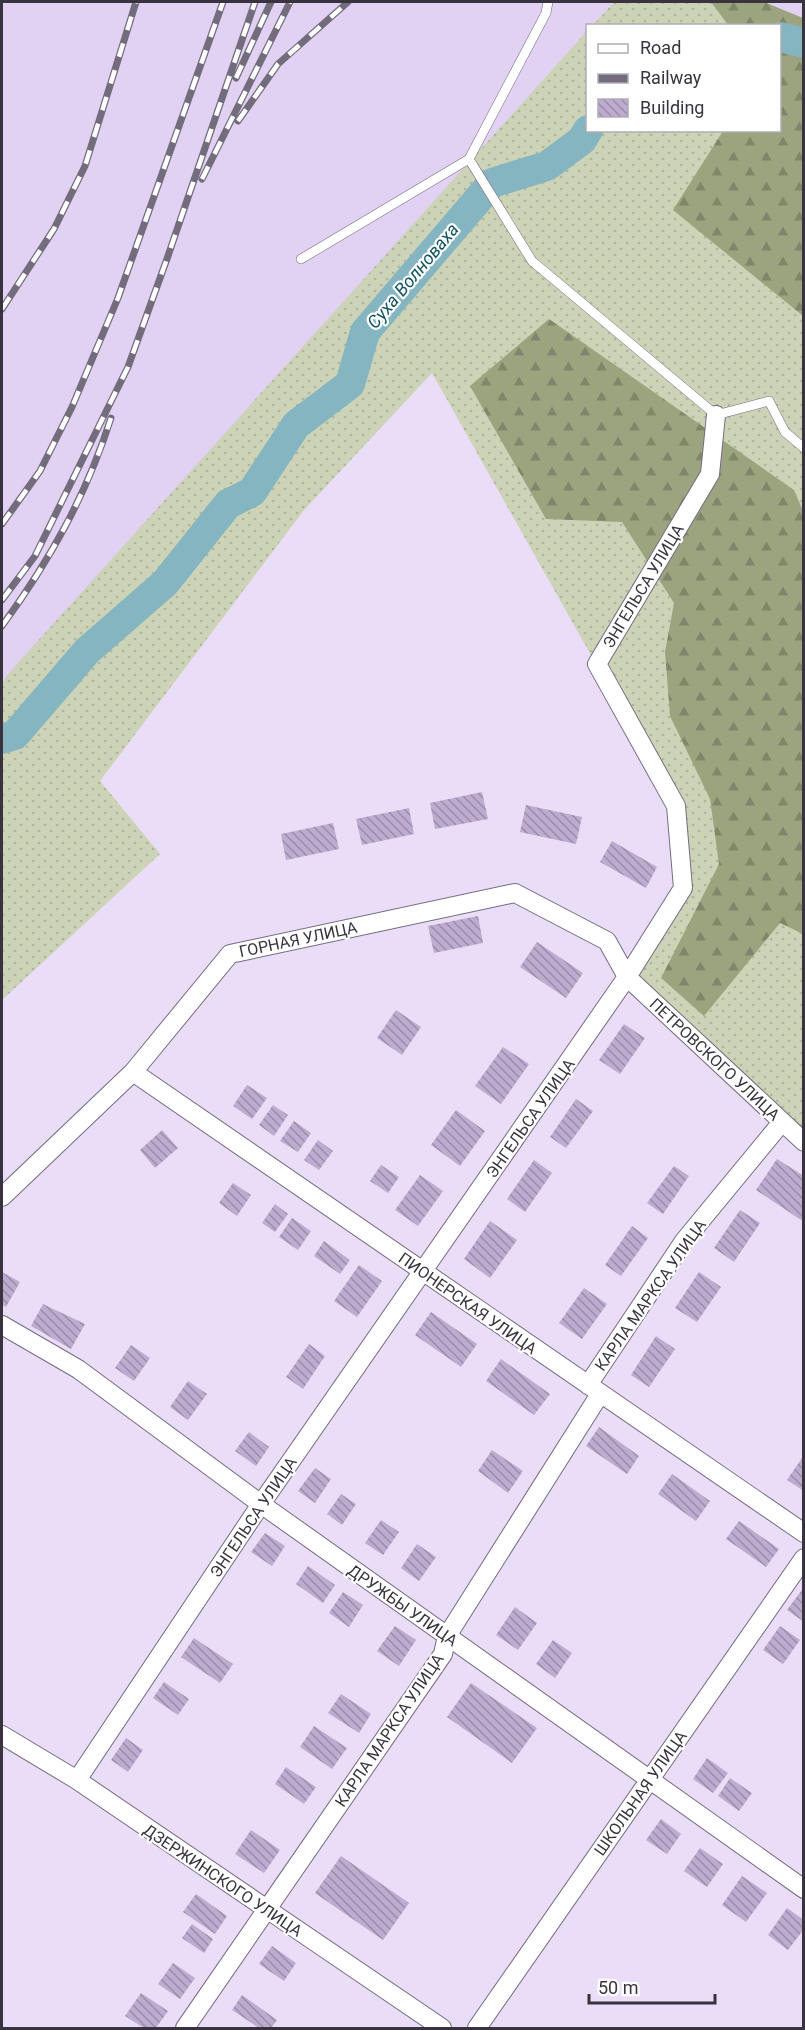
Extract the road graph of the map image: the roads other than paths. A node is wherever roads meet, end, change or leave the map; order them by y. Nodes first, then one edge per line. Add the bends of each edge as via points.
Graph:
1 (548, 2) edge
2 (469, 159) junction
3 (301, 259) dead end
4 (717, 415) junction
5 (804, 448) edge
6 (627, 977) junction
7 (133, 1072) junction
8 (782, 1122) junction
9 (804, 1142) edge
10 (2, 1197) edge
11 (424, 1272) junction
12 (2, 1325) edge
13 (594, 1389) junction
14 (261, 1504) junction
15 (804, 1533) edge
16 (804, 1558) edge
17 (447, 1636) junction
18 (2, 1735) edge
19 (77, 1780) junction
20 (649, 1780) junction
21 (804, 1889) edge
22 (266, 1909) junction
23 (185, 2028) edge
24 (442, 2028) edge
25 (477, 2028) edge

1 - 2 lane via 546,13
2 - 3 lane
2 - 4 lane via 532,261
4 - 5 lane via 769,400 784,432
4 - 6 street, ЭНГЕЛЬСА УЛИЦА via 710,474 597,664 676,806 683,888
6 - 7 street, ГОРНАЯ УЛИЦА via 607,941 515,893 230,954
6 - 8 street, ПЕТРОВСКОГО УЛИЦА
6 - 11 street, ЭНГЕЛЬСА УЛИЦА
7 - 10 street, ГОРНАЯ УЛИЦА
7 - 11 street, ПИОНЕРСКАЯ УЛИЦА
8 - 9 street, ПЕТРОВСКОГО УЛИЦА
8 - 13 street, КАРЛА МАРКСА УЛИЦА via 684,1241
11 - 13 street, ПИОНЕРСКАЯ УЛИЦА
11 - 14 street, ЭНГЕЛЬСА УЛИЦА
12 - 14 street, ДРУЖБЫ УЛИЦА via 78,1369
13 - 15 street, ПИОНЕРСКАЯ УЛИЦА
13 - 17 street, КАРЛА МАРКСА УЛИЦА
14 - 17 street, ДРУЖБЫ УЛИЦА
14 - 19 street, ЭНГЕЛЬСА УЛИЦА
16 - 20 street, ШКОЛЬНАЯ УЛИЦА
17 - 20 street, ДРУЖБЫ УЛИЦА
17 - 22 street, КАРЛА МАРКСА УЛИЦА via 442,1654
18 - 19 street, ДЗЕРЖИНСКОГО УЛИЦА
19 - 22 street, ДЗЕРЖИНСКОГО УЛИЦА
20 - 21 street, ДРУЖБЫ УЛИЦА
20 - 25 street, ШКОЛЬНАЯ УЛИЦА
22 - 23 street, КАРЛА МАРКСА УЛИЦА
22 - 24 street, ДЗЕРЖИНСКОГО УЛИЦА

